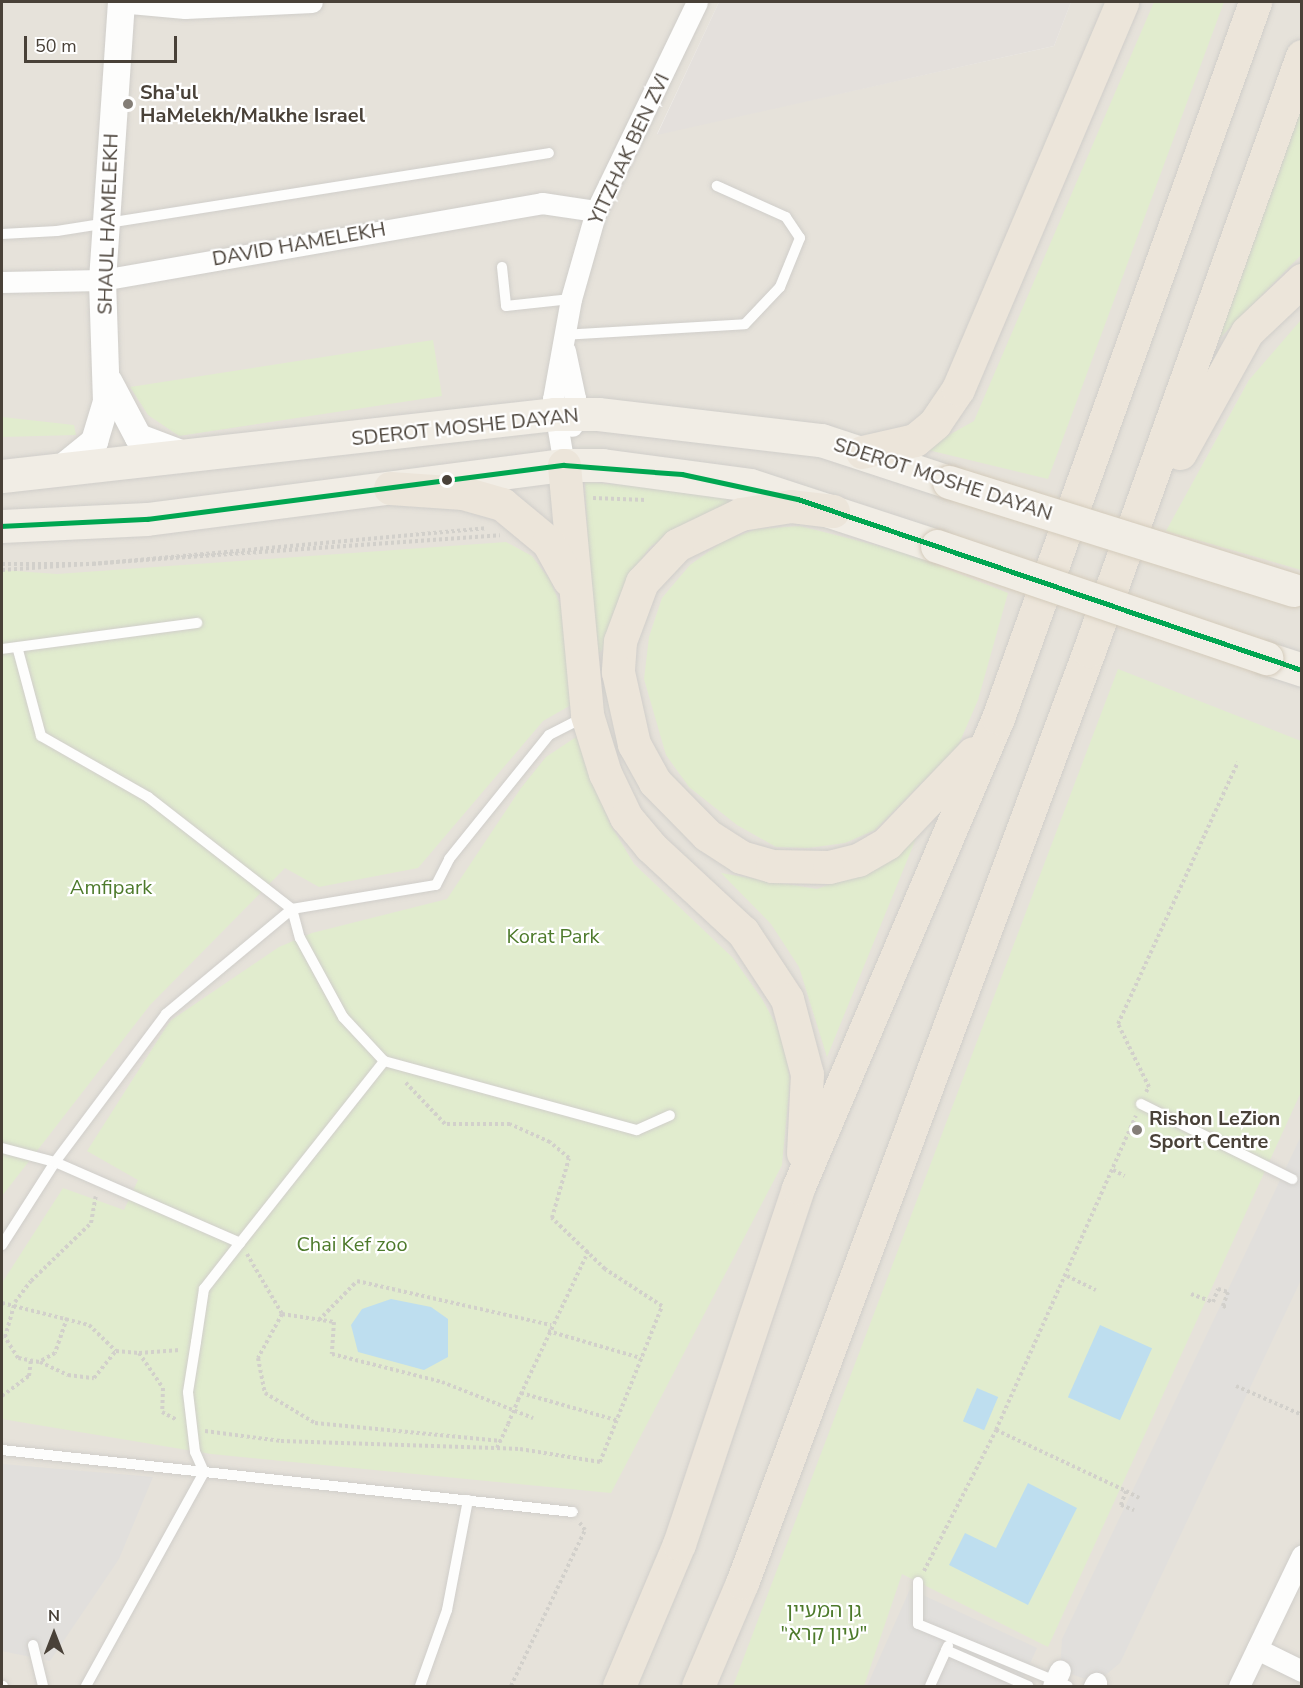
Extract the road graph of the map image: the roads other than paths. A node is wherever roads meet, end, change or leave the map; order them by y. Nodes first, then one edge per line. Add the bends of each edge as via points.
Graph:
1 (121, 2) edge
2 (312, 2) edge
3 (697, 2) edge
4 (1122, 2) edge
5 (1255, 2) edge
6 (1302, 56) edge
7 (549, 153) dead end
8 (717, 186) dead end
9 (596, 211) junction
10 (105, 222) junction
11 (2, 234) edge
12 (502, 267) dead end
13 (102, 280) junction
14 (1302, 280) edge
15 (2, 282) edge
16 (571, 299) junction
17 (562, 335) junction
18 (107, 375) junction
19 (564, 414) junction
20 (862, 452) junction
21 (206, 457) junction
22 (564, 465) junction
23 (53, 473) junction
24 (2, 476) edge
25 (390, 488) junction
26 (833, 511) junction
27 (2, 526) edge
28 (1297, 591) edge
29 (577, 605) junction
30 (197, 623) dead end
31 (2, 649) edge
32 (18, 650) junction
33 (1089, 651) junction
34 (1302, 670) edge
35 (587, 716) junction
36 (998, 718) junction
37 (292, 909) junction
38 (384, 1061) junction
39 (1142, 1104) road end
40 (670, 1115) dead end
41 (2, 1148) edge
42 (55, 1162) junction
43 (1292, 1179) dead end
44 (798, 1188) junction
45 (240, 1243) junction
46 (2, 1245) edge
47 (2, 1450) edge
48 (204, 1472) junction
49 (468, 1500) junction
50 (573, 1512) road end
51 (1302, 1555) edge
52 (918, 1582) road end
53 (952, 1637) junction
54 (33, 1645) dead end
55 (1257, 1649) junction
56 (946, 1650) junction
57 (1302, 1671) edge
58 (1059, 1681) edge
59 (43, 1686) edge
60 (86, 1686) edge
61 (420, 1686) edge
62 (619, 1686) edge
63 (698, 1686) edge
64 (930, 1686) edge
65 (1028, 1686) edge
66 (1239, 1686) edge

1 - 2 street via 185,8
1 - 10 street, SHAUL HAMELEKH
3 - 9 street, YITZHAK BEN ZVI
4 - 20 highway via 958,389 935,423 915,440
5 - 36 highway
6 - 33 highway
7 - 10 lane
8 - 17 lane via 786,217 800,238 780,287 745,324
9 - 13 street, DAVID HAMELEKH via 542,203
9 - 16 street, YITZHAK BEN ZVI
10 - 11 lane
10 - 13 street, SHAUL HAMELEKH
12 - 16 lane via 506,306
13 - 15 street, DAVID HAMELEKH
13 - 18 street, SHAUL HAMELEKH
14 - 33 highway via 1247,332 1212,389
16 - 17 street, YITZHAK BEN ZVI
17 - 19 street, YITZHAK BEN ZVI
18 - 21 street, SHAUL HAMELEKH via 138,437 167,450
18 - 23 street, SHAUL HAMELEKH via 99,433 82,454
19 - 20 main road, SDEROT MOSHE DAYAN via 702,422 821,440
19 - 21 main road, SDEROT MOSHE DAYAN
19 - 22 street, YITZHAK BEN ZVI
20 - 28 main road, SDEROT MOSHE DAYAN, bridge
21 - 23 main road, SDEROT MOSHE DAYAN
22 - 25 main road
22 - 26 main road via 731,481
22 - 29 highway
23 - 24 main road, SDEROT MOSHE DAYAN
25 - 27 main road via 147,519
25 - 29 highway via 463,493 518,514 548,542
26 - 34 main road, bridge
26 - 36 highway via 791,506 741,514 677,545 642,582 623,630 618,672 634,744 655,782 707,835 741,856 772,866 829,867 858,860 887,843 939,793
29 - 35 highway
30 - 32 lane
31 - 32 lane
32 - 37 lane via 40,736 148,797
33 - 63 highway via 742,1583
35 - 37 lane via 549,735 449,859 435,885
35 - 44 highway via 626,817 650,846 743,932 787,999 807,1074
36 - 44 highway
37 - 38 lane via 300,938 344,1017
37 - 42 lane via 166,1014
38 - 40 lane via 637,1130
38 - 45 lane
39 - 43 lane
41 - 42 lane
42 - 45 lane
42 - 46 lane
44 - 62 highway via 679,1544
45 - 48 lane via 204,1289 188,1392 192,1429
47 - 48 lane
48 - 49 lane
48 - 60 lane
49 - 50 lane
49 - 61 lane via 447,1610
51 - 55 street
52 - 53 lane via 918,1624
53 - 56 lane
53 - 58 lane
54 - 59 lane
55 - 57 street
55 - 66 street
56 - 64 lane
56 - 65 lane

